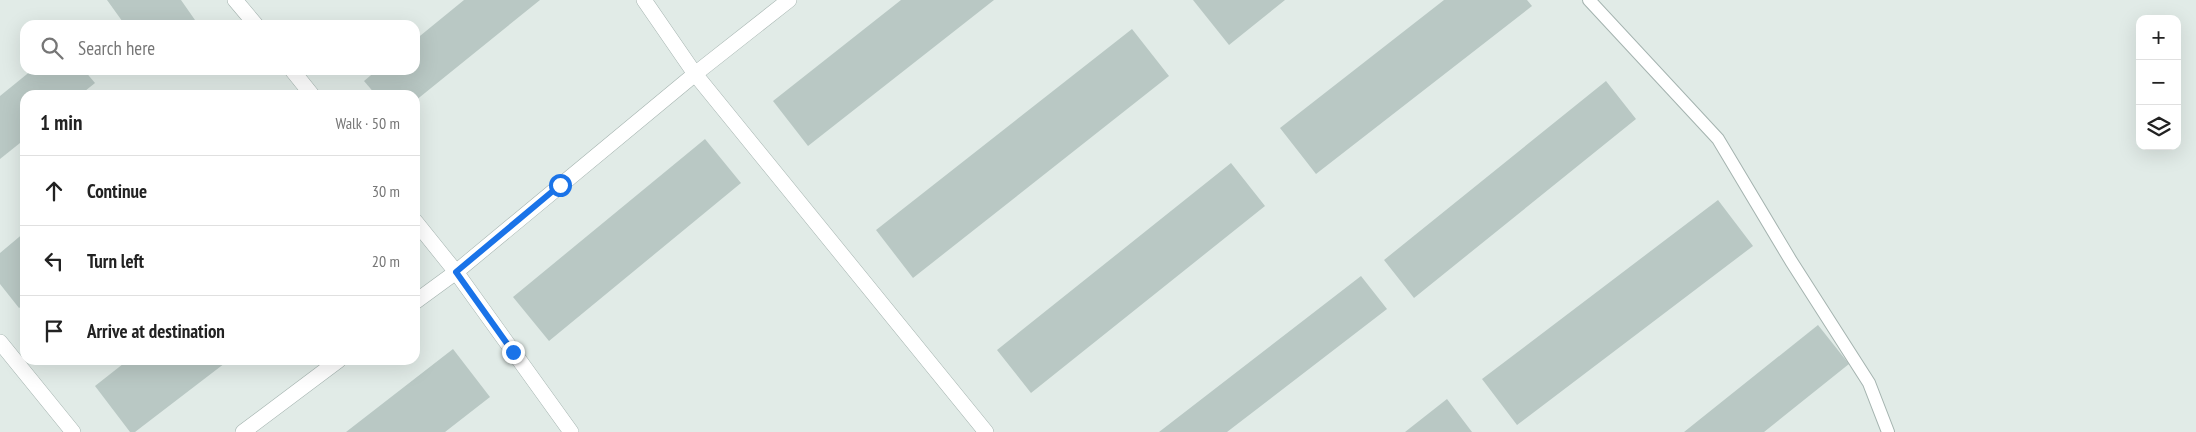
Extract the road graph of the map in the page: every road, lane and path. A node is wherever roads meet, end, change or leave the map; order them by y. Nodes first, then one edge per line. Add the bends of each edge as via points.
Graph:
1 (235, 0) edge
2 (644, 0) edge
3 (789, 0) edge
4 (1589, 0) edge
5 (252, 20) edge
6 (695, 74) junction
7 (296, 75) edge
8 (308, 90) edge
9 (420, 227) edge
10 (456, 272) junction
11 (420, 298) edge
12 (0, 342) edge
13 (332, 365) edge
14 (74, 432) edge
15 (243, 432) edge
16 (571, 432) edge
17 (986, 432) edge
18 (1888, 432) edge

1 - 5 street
2 - 6 street
3 - 6 street
4 - 18 lane via 1718,139 1869,383
6 - 10 street
6 - 17 street
7 - 8 street
9 - 10 street
10 - 11 street
10 - 16 street
12 - 14 street
13 - 15 street

